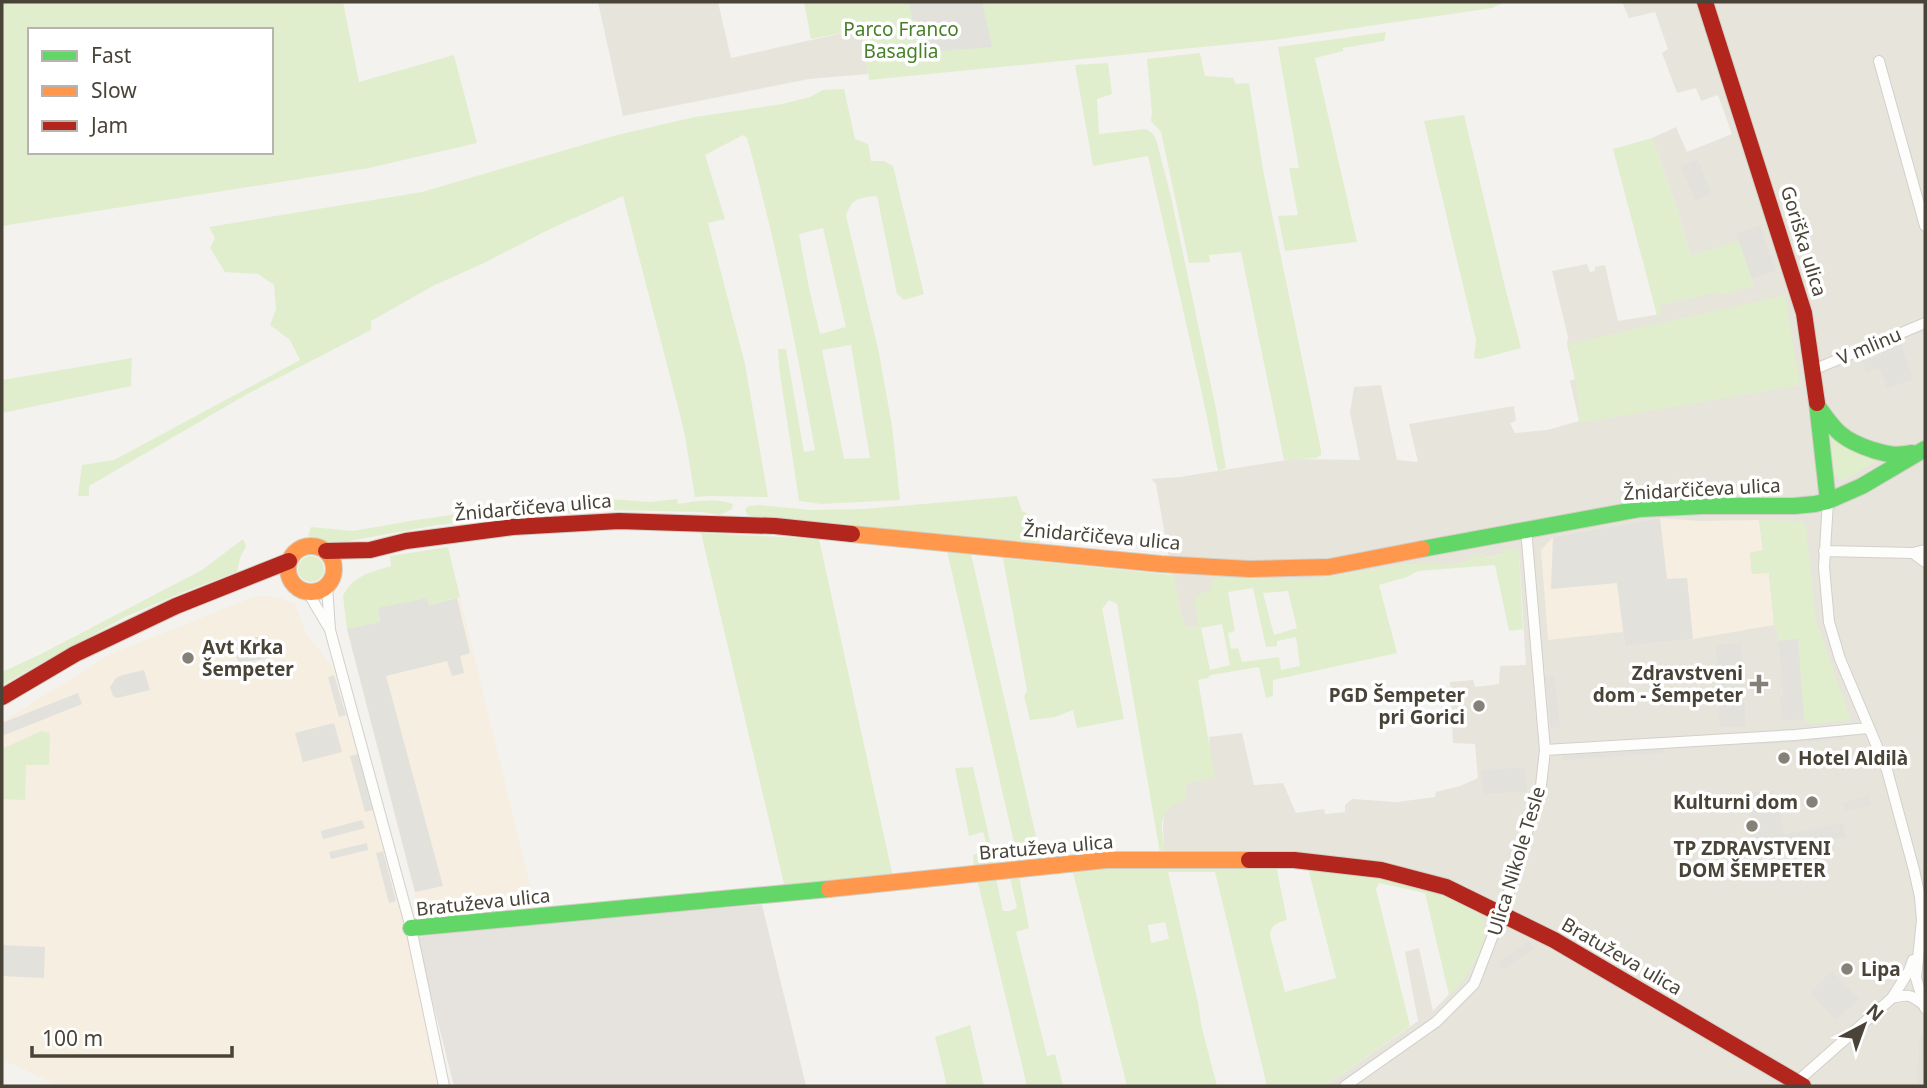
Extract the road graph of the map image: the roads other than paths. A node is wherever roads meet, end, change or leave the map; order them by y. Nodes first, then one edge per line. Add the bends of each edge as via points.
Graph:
1 (1705, 2) edge
2 (1879, 61) dead end
3 (1925, 226) edge
4 (1925, 323) edge
5 (1813, 370) junction
6 (1816, 403) junction
7 (1923, 451) edge
8 (1828, 501) junction
9 (1526, 529) junction
10 (370, 550) junction
11 (1925, 550) edge
12 (326, 551) junction
13 (1824, 551) junction
14 (1913, 553) junction
15 (289, 561) junction
16 (1925, 562) edge
17 (330, 579) junction
18 (243, 580) junction
19 (292, 582) junction
20 (307, 591) junction
21 (330, 630) junction
22 (2, 697) edge
23 (1868, 728) junction
24 (1545, 750) junction
25 (1502, 915) junction
26 (411, 928) junction
27 (1918, 948) junction
28 (1892, 998) junction
29 (1925, 1007) edge
30 (1797, 1085) edge
31 (444, 1086) edge
32 (1345, 1086) edge

1 - 5 street, Goriška ulica via 1804,313
2 - 3 street
4 - 5 street, V mlinu
5 - 6 street, Goriška ulica
6 - 7 street via 1831,425 1855,444 1894,456
6 - 8 street, Goriška ulica
7 - 8 street, Žnidarčičeva ulica
8 - 9 street, Žnidarčičeva ulica via 1640,509
8 - 13 street
9 - 10 street, Žnidarčičeva ulica via 1329,567 1263,569 1161,564 775,526 619,520 513,527
9 - 24 street, Ulica Nikole Tesle
10 - 12 street, Žnidarčičeva ulica
10 - 17 street, Žnidarčičeva ulica
11 - 14 street
12 - 15 street, Žnidarčičeva ulica via 312,545 298,550
12 - 17 street, Žnidarčičeva ulica via 333,561
13 - 14 street
13 - 23 street via 1829,622
14 - 16 street
15 - 18 street, Žnidarčičeva ulica
15 - 19 street
17 - 20 street, Žnidarčičeva ulica via 314,592
17 - 21 street, Žnidarčičeva ulica
18 - 19 street, Žnidarčičeva ulica
18 - 22 street, Žnidarčičeva ulica via 75,654
19 - 20 street, Žnidarčičeva ulica
20 - 21 street, Žnidarčičeva ulica
21 - 26 street, Žnidarčičeva ulica
23 - 24 street
23 - 27 street via 1887,770 1914,870 1922,920
24 - 25 street, Ulica Nikole Tesle via 1541,786
25 - 26 street, Bratuževa ulica via 1446,887 1381,870 1294,860 1106,860
25 - 30 street, Bratuževa ulica via 1554,940
25 - 32 street, Ulica Nikole Tesle via 1474,984 1436,1022
26 - 31 street, Bratuževa ulica
27 - 28 street
27 - 29 street via 1916,978
28 - 29 street via 1913,996
28 - 30 street

